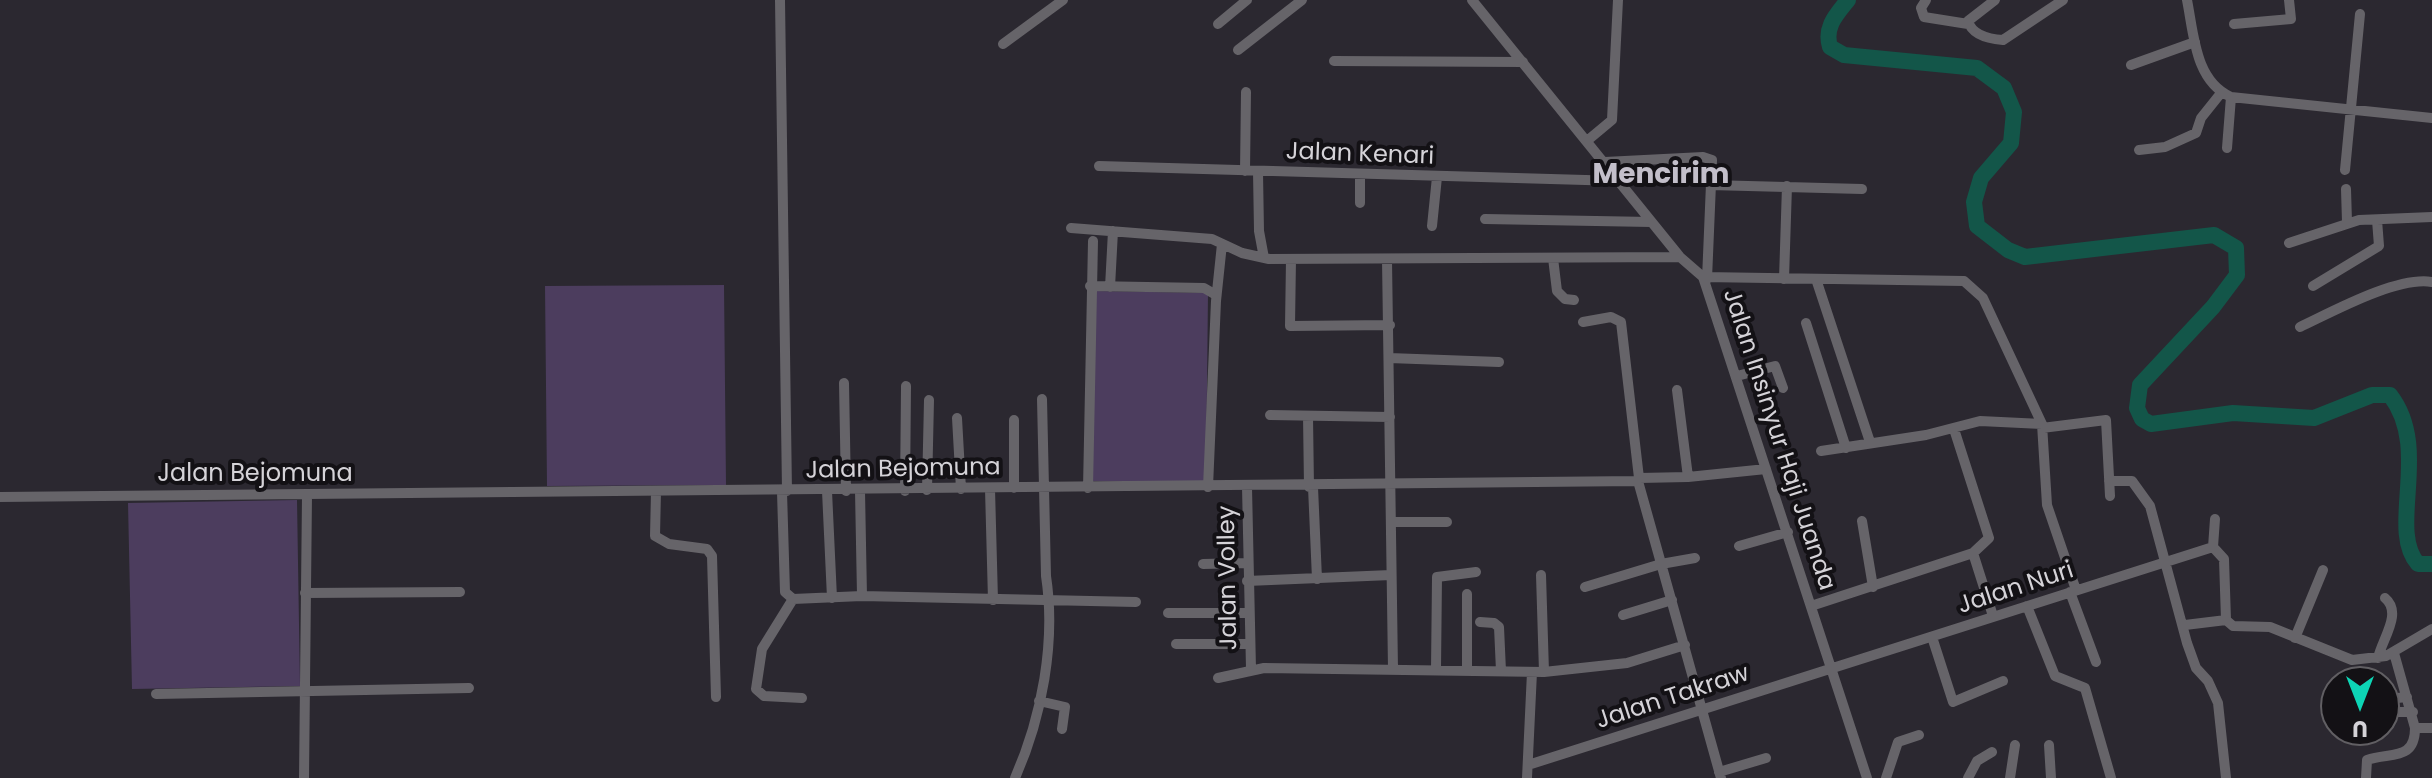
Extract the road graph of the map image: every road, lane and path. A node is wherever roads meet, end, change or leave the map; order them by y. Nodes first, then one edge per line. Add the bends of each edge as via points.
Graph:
1 (780, 0) edge
2 (1063, 0) edge
3 (1247, 0) edge
4 (1302, 0) edge
5 (1472, 0) edge
6 (1618, 0) edge
7 (1926, 0) edge
8 (1995, 0) edge
9 (2063, 0) edge
10 (2187, 0) edge
11 (2289, 0) edge
12 (2360, 14) dead end
13 (1218, 24) dead end
14 (1968, 24) junction
15 (2234, 24) dead end
16 (2195, 42) junction
17 (1003, 44) dead end
18 (1238, 50) dead end
19 (1334, 61) dead end
20 (1523, 62) junction
21 (2131, 65) dead end
22 (1246, 92) dead end
23 (2226, 95) junction
24 (2352, 108) junction
25 (2432, 118) edge
26 (1588, 140) junction
27 (2227, 148) dead end
28 (2139, 150) dead end
29 (1605, 162) junction
30 (1099, 166) dead end
31 (2345, 170) dead end
32 (1245, 171) junction
33 (1258, 172) junction
34 (1360, 174) junction
35 (1437, 177) junction
36 (1620, 181) junction
37 (1710, 185) junction
38 (1787, 186) junction
39 (1862, 189) dead end
40 (2346, 189) dead end
41 (1360, 203) dead end
42 (2432, 217) edge
43 (1485, 219) dead end
44 (2377, 220) junction
45 (1651, 222) junction
46 (2347, 222) junction
47 (1432, 226) dead end
48 (1071, 228) dead end
49 (1113, 231) junction
50 (1093, 241) dead end
51 (2289, 243) dead end
52 (1222, 244) junction
53 (1680, 257) junction
54 (1264, 258) junction
55 (1553, 258) junction
56 (1291, 259) junction
57 (1387, 260) junction
58 (1705, 278) junction
59 (1784, 279) junction
60 (1816, 279) junction
61 (2432, 282) edge
62 (1090, 286) junction
63 (2313, 286) dead end
64 (1110, 287) junction
65 (1216, 295) junction
66 (1574, 300) dead end
67 (1583, 322) dead end
68 (1806, 323) dead end
69 (1390, 325) junction
70 (2300, 327) dead end
71 (1389, 358) junction
72 (1499, 362) dead end
73 (1737, 376) junction
74 (844, 383) dead end
75 (906, 386) dead end
76 (1783, 388) dead end
77 (1677, 390) dead end
78 (1042, 399) dead end
79 (929, 400) dead end
80 (1270, 415) dead end
81 (1308, 416) junction
82 (1390, 417) junction
83 (957, 418) dead end
84 (1014, 420) dead end
85 (2042, 426) junction
86 (1954, 429) junction
87 (1870, 442) junction
88 (1846, 448) junction
89 (1821, 451) dead end
90 (1766, 469) junction
91 (1688, 477) junction
92 (1638, 480) junction
93 (2109, 481) junction
94 (1391, 485) junction
95 (1208, 487) junction
96 (1247, 487) junction
97 (1311, 487) junction
98 (1014, 488) junction
99 (1088, 488) junction
100 (961, 489) junction
101 (990, 489) junction
102 (1043, 489) junction
103 (927, 490) junction
104 (656, 491) junction
105 (827, 491) junction
106 (846, 491) junction
107 (860, 491) junction
108 (905, 491) junction
109 (784, 492) junction
110 (307, 495) junction
111 (2110, 496) dead end
112 (0, 497) edge
113 (2215, 519) dead end
114 (1862, 521) dead end
115 (1392, 522) junction
116 (1447, 522) dead end
117 (1788, 532) junction
118 (1739, 546) dead end
119 (2213, 547) junction
120 (1973, 553) junction
121 (1695, 558) dead end
122 (2167, 562) junction
123 (1246, 563) junction
124 (1203, 564) dead end
125 (1661, 564) junction
126 (2323, 570) dead end
127 (1476, 572) dead end
128 (1391, 575) junction
129 (1541, 575) dead end
130 (1317, 579) junction
131 (1247, 581) junction
132 (1585, 587) dead end
133 (1873, 587) junction
134 (2073, 591) junction
135 (460, 592) dead end
136 (305, 593) junction
137 (1467, 594) dead end
138 (862, 596) junction
139 (832, 598) junction
140 (2385, 598) dead end
141 (793, 599) junction
142 (993, 600) junction
143 (1672, 600) junction
144 (1050, 602) junction
145 (1136, 602) dead end
146 (1811, 606) junction
147 (2027, 606) junction
148 (1168, 613) dead end
149 (1247, 613) junction
150 (1623, 615) dead end
151 (1993, 616) junction
152 (2226, 620) junction
153 (1480, 622) dead end
154 (2185, 625) junction
155 (2432, 629) edge
156 (1932, 637) junction
157 (2295, 638) junction
158 (1176, 644) dead end
159 (1249, 644) junction
160 (1685, 645) junction
161 (2394, 653) junction
162 (2378, 658) junction
163 (2096, 662) dead end
164 (1831, 668) junction
165 (1251, 669) junction
166 (1393, 669) junction
167 (1436, 669) junction
168 (1467, 670) junction
169 (1501, 671) junction
170 (1538, 672) junction
171 (1218, 678) dead end
172 (2003, 681) dead end
173 (469, 688) dead end
174 (303, 691) junction
175 (156, 694) dead end
176 (716, 697) dead end
177 (2407, 697) junction
178 (802, 698) dead end
179 (2400, 698) edge
180 (1039, 701) junction
181 (1704, 709) junction
182 (2400, 712) edge
183 (2413, 712) junction
184 (2415, 728) junction
185 (2432, 728) edge
186 (1062, 729) dead end
187 (1919, 735) dead end
188 (2015, 745) dead end
189 (2049, 745) dead end
190 (1992, 752) dead end
191 (1766, 758) dead end
192 (1528, 765) junction
193 (1720, 775) edge
194 (304, 778) edge
195 (1015, 778) edge
196 (1527, 778) edge
197 (1867, 778) edge
198 (1886, 778) edge
199 (1968, 778) edge
200 (2010, 778) edge
201 (2051, 778) edge
202 (2111, 778) edge
203 (2226, 778) edge
204 (2366, 778) edge

1 - 109 street
2 - 17 street
3 - 13 street
4 - 18 street
5 - 20 street, Jalan Insinyur Haji Juanda
6 - 26 street via 1612,120
7 - 14 street via 1921,8 1924,17
8 - 14 street
9 - 14 street via 2003,40 1979,34
10 - 16 street
11 - 15 street via 2291,19
12 - 24 street
16 - 21 street
16 - 23 street via 2206,79
19 - 20 street
20 - 26 street, Jalan Insinyur Haji Juanda
22 - 32 street
23 - 24 street
23 - 27 street
23 - 28 street via 2201,118 2196,133 2165,147
24 - 25 street
24 - 31 street
26 - 29 street, Jalan Insinyur Haji Juanda
29 - 36 street, Jalan Insinyur Haji Juanda
29 - 37 street via 1708,158 1713,166
30 - 32 street, Jalan Kenari
32 - 33 street, Jalan Kenari
33 - 34 street, Jalan Kenari
33 - 54 street
34 - 35 street, Jalan Kenari
34 - 41 street
35 - 36 street, Jalan Kenari
35 - 47 street
36 - 45 street, Jalan Insinyur Haji Juanda
37 - 38 street
37 - 58 street
38 - 39 street
38 - 59 street
40 - 46 street
42 - 44 street
43 - 45 street
44 - 46 street
44 - 63 street via 2379,246
45 - 53 street, Jalan Insinyur Haji Juanda
46 - 51 street
48 - 49 street
49 - 52 street
49 - 64 street
50 - 62 street
52 - 54 street
52 - 65 street
53 - 55 street
53 - 58 street, Jalan Insinyur Haji Juanda
54 - 56 street
55 - 57 street
55 - 66 street via 1557,291
56 - 57 street
56 - 69 street via 1290,326
57 - 69 street
58 - 59 street
58 - 73 street, Jalan Insinyur Haji Juanda
59 - 60 street
60 - 85 street via 1964,281 1983,298
60 - 87 street
61 - 70 street via 2415,281 2378,292
62 - 64 street
62 - 99 street
64 - 65 street via 1204,288
65 - 95 street
67 - 92 street via 1611,317 1621,322
68 - 88 street
69 - 71 street
71 - 72 street
71 - 82 street
73 - 76 street via 1775,366
73 - 90 street, Jalan Insinyur Haji Juanda
74 - 106 street
75 - 108 street
77 - 91 street
78 - 102 street
79 - 103 street
80 - 81 street
81 - 82 street
81 - 97 street
82 - 94 street
83 - 100 street
84 - 98 street
85 - 86 street via 1980,421
85 - 93 street via 2106,420
85 - 134 street via 2047,505
86 - 87 street
86 - 120 street via 1989,538
87 - 88 street
88 - 89 street
90 - 91 street, Jalan Bejomuna
90 - 117 street, Jalan Insinyur Haji Juanda
91 - 92 street, Jalan Bejomuna
92 - 94 street, Jalan Bejomuna
92 - 125 street
93 - 111 street
93 - 122 street via 2132,481 2148,501
94 - 97 street, Jalan Bejomuna
94 - 115 street
95 - 96 street, Jalan Bejomuna
95 - 99 street, Jalan Bejomuna
96 - 97 street, Jalan Bejomuna
96 - 123 street, Jalan Volley
97 - 130 street
98 - 101 street, Jalan Bejomuna
98 - 102 street, Jalan Bejomuna
99 - 102 street, Jalan Bejomuna
100 - 101 street, Jalan Bejomuna
100 - 103 street, Jalan Bejomuna
101 - 142 street
102 - 144 street
103 - 108 street, Jalan Bejomuna
104 - 109 street, Jalan Bejomuna
104 - 110 street, Jalan Bejomuna
104 - 176 street via 653,527 658,540 701,547 712,556
105 - 106 street, Jalan Bejomuna
105 - 109 street, Jalan Bejomuna
105 - 139 street
106 - 107 street, Jalan Bejomuna
107 - 108 street, Jalan Bejomuna
107 - 138 street
109 - 141 street via 785,592
110 - 112 street, Jalan Bejomuna
110 - 136 street
113 - 119 street
114 - 133 street
115 - 116 street
115 - 128 street
117 - 118 street
117 - 146 street, Jalan Insinyur Haji Juanda
119 - 122 street, Jalan Nuri
119 - 152 street via 2224,559
120 - 133 street
120 - 151 street
121 - 125 street
122 - 134 street, Jalan Nuri
122 - 154 street
123 - 124 street
123 - 131 street, Jalan Volley
125 - 132 street
125 - 143 street
126 - 157 street
127 - 167 street via 1437,577
128 - 130 street
128 - 166 street
129 - 170 street
130 - 131 street
131 - 149 street, Jalan Volley
133 - 146 street
134 - 147 street, Jalan Nuri
134 - 163 street
135 - 136 street
136 - 174 street
137 - 168 street
138 - 139 street
138 - 142 street
139 - 141 street
140 - 162 street via 2394,612
141 - 178 street via 762,649 756,689 764,696
142 - 144 street
143 - 150 street
143 - 160 street
144 - 145 street
144 - 180 street
146 - 164 street, Jalan Insinyur Haji Juanda
147 - 151 street, Jalan Nuri
147 - 202 street via 2055,676 2085,688
148 - 149 street
149 - 159 street, Jalan Volley
151 - 156 street, Jalan Nuri
152 - 154 street
152 - 157 street via 2233,626 2270,627
153 - 169 street via 1499,627
154 - 203 street via 2196,668 2218,703
155 - 161 street
156 - 164 street, Jalan Nuri
156 - 172 street via 1953,702
157 - 162 street via 2352,660
158 - 159 street
159 - 165 street, Jalan Volley
160 - 170 street via 1627,663
160 - 181 street
161 - 162 street
161 - 177 street
164 - 181 street, Jalan Takraw
164 - 197 street, Jalan Insinyur Haji Juanda
165 - 166 street
165 - 171 street
166 - 167 street
167 - 168 street
168 - 169 street
169 - 170 street
170 - 192 street
173 - 174 street
174 - 175 street
174 - 194 street
177 - 179 street
177 - 183 street
180 - 186 street via 1065,707
180 - 195 street
181 - 192 street, Jalan Takraw
181 - 193 street
182 - 183 street
183 - 184 street
184 - 185 street
184 - 204 street via 2409,750 2367,760
187 - 198 street via 1898,742
188 - 200 street
189 - 201 street
190 - 199 street via 1977,761
191 - 193 street
192 - 196 street

